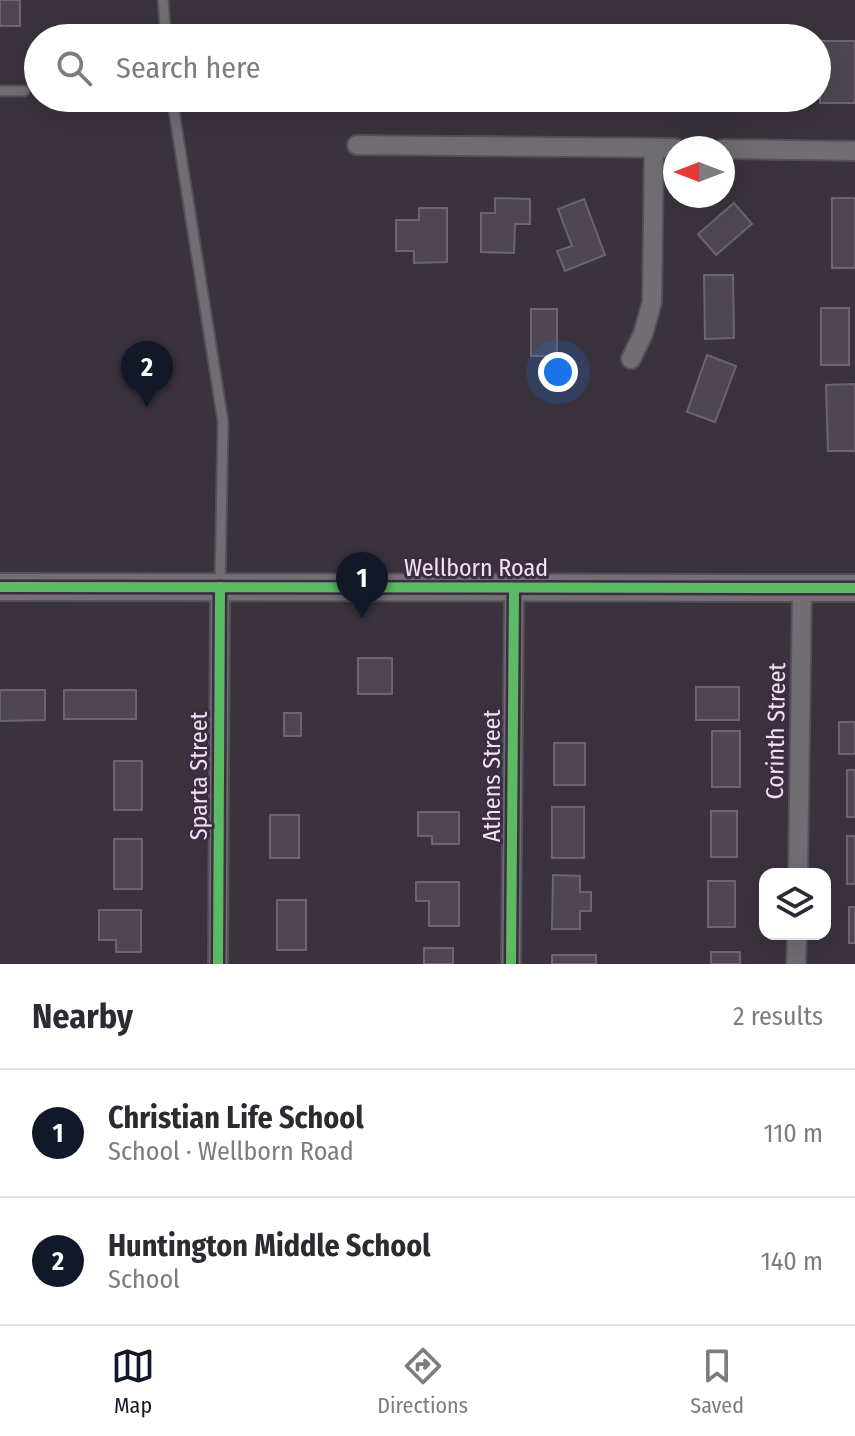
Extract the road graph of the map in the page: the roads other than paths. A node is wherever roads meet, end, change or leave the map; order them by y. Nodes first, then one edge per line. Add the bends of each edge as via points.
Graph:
1 (163, 0) edge
2 (165, 24) edge
3 (0, 91) edge
4 (24, 91) dead end
5 (174, 112) edge
6 (357, 145) dead end
7 (654, 148) junction
8 (663, 148) edge
9 (735, 149) edge
10 (855, 151) edge
11 (631, 359) dead end
12 (0, 587) edge
13 (220, 587) junction
14 (514, 588) junction
15 (855, 588) edge
16 (802, 589) junction
17 (798, 868) edge
18 (797, 940) edge
19 (218, 964) edge
20 (511, 964) edge
21 (796, 964) edge

1 - 2 lane
3 - 4 lane
5 - 13 lane via 223,422
6 - 7 street
7 - 8 street
7 - 11 street via 652,302
9 - 10 street
12 - 13 street, Wellborn Road
13 - 14 street, Wellborn Road
13 - 19 street, Sparta Street
14 - 16 street, Wellborn Road
14 - 20 street, Athens Street
15 - 16 street, Wellborn Road
16 - 17 street, Corinth Street
18 - 21 street

